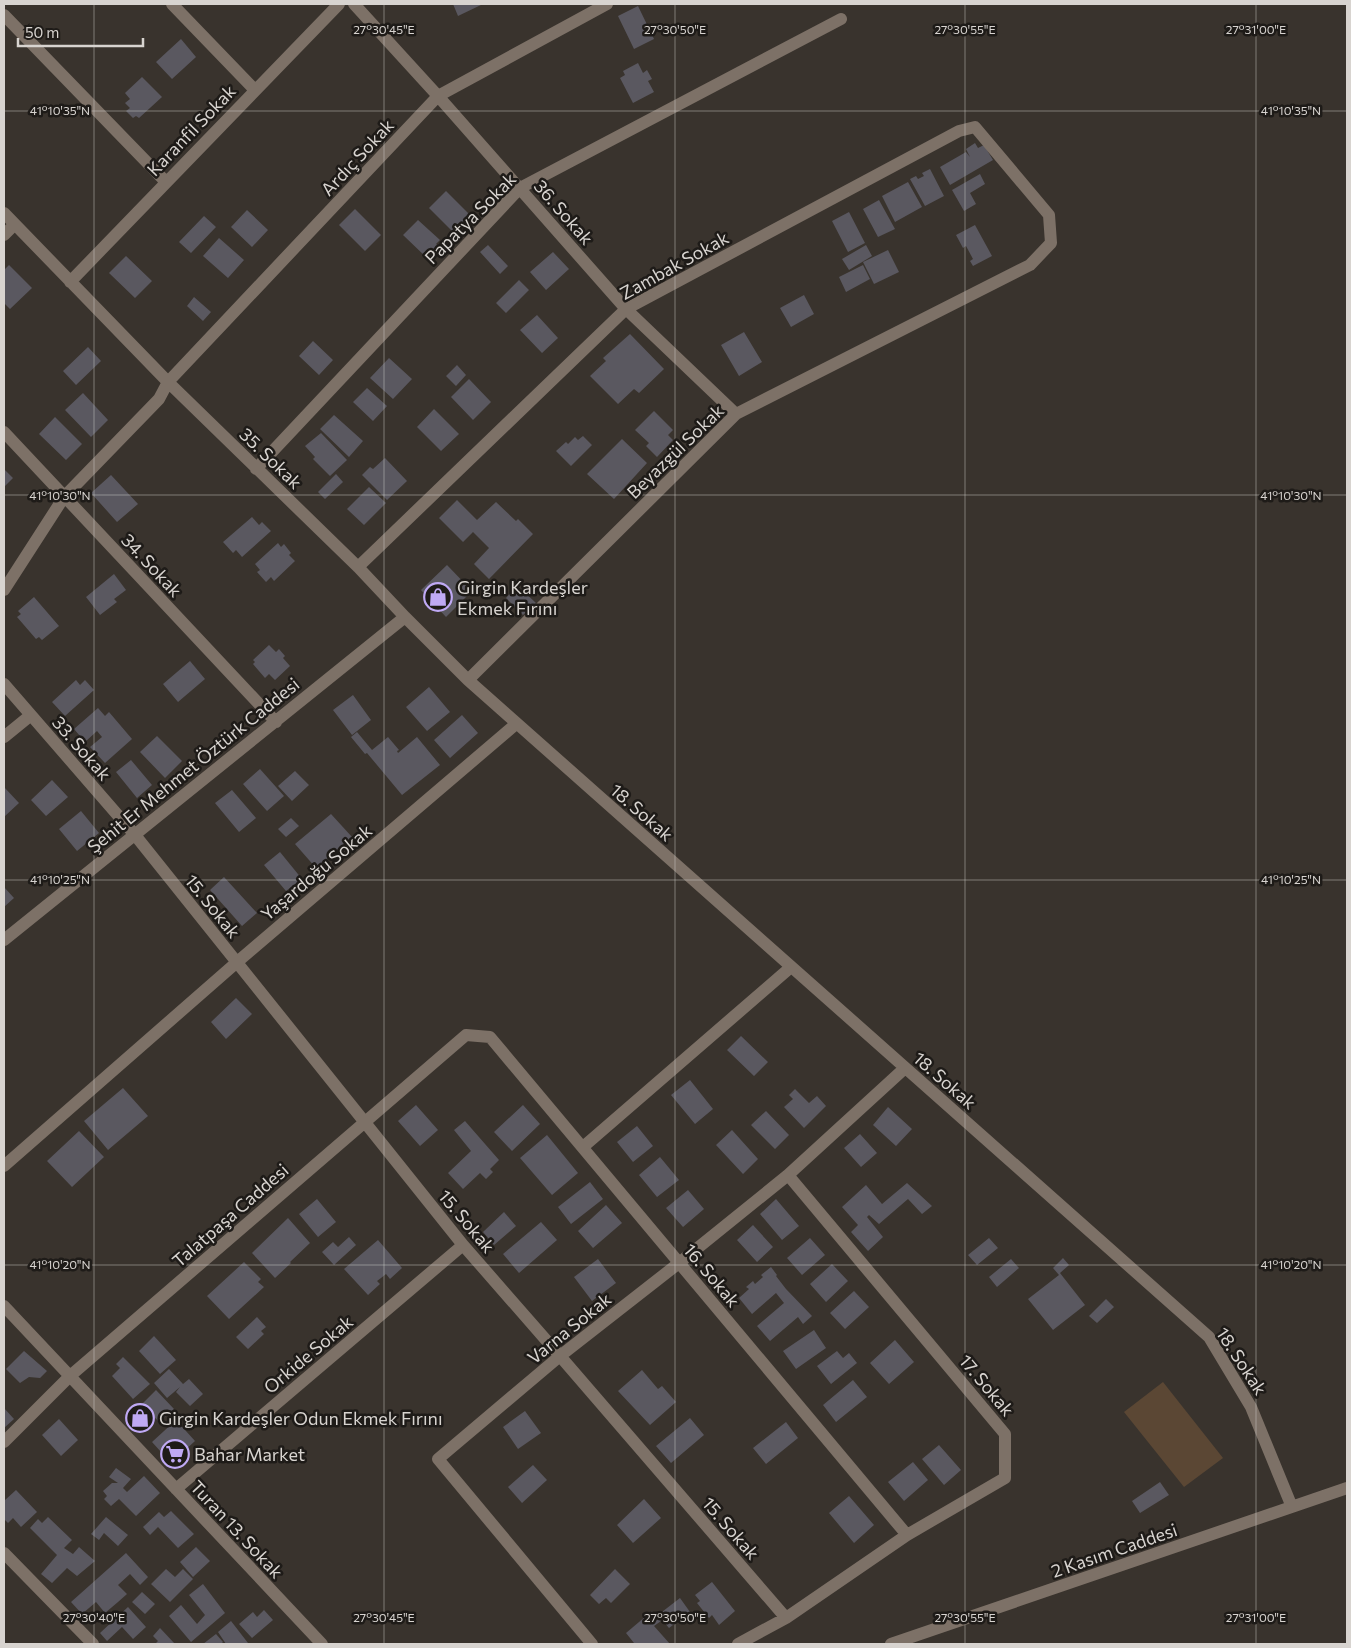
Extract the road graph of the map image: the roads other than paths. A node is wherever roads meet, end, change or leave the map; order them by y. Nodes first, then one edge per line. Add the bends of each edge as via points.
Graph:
1 (172, 4) edge
2 (339, 4) edge
3 (354, 4) edge
4 (607, 4) edge
5 (4, 15) edge
6 (841, 19) dead end
7 (255, 90) junction
8 (438, 96) junction
9 (959, 131) joint
10 (166, 182) junction
11 (520, 188) junction
12 (4, 213) edge
13 (14, 225) junction
14 (4, 235) edge
15 (70, 282) junction
16 (626, 309) junction
17 (168, 382) junction
18 (736, 414) junction
19 (4, 432) edge
20 (256, 469) junction
21 (64, 497) junction
22 (358, 567) junction
23 (4, 590) edge
24 (405, 617) junction
25 (468, 680) junction
26 (4, 684) edge
27 (31, 715) junction
28 (276, 722) junction
29 (516, 724) junction
30 (4, 737) edge
31 (134, 835) junction
32 (4, 940) edge
33 (236, 963) junction
34 (791, 967) junction
35 (490, 1037) joint
36 (905, 1068) junction
37 (364, 1123) junction
38 (583, 1147) junction
39 (4, 1166) edge
40 (788, 1175) junction
41 (463, 1245) junction
42 (679, 1263) junction
43 (4, 1306) edge
44 (560, 1356) junction
45 (70, 1376) junction
46 (4, 1442) edge
47 (1347, 1488) edge
48 (176, 1489) junction
49 (1292, 1507) junction
50 (908, 1535) junction
51 (4, 1553) edge
52 (786, 1618) junction
53 (93, 1644) edge
54 (322, 1644) edge
55 (592, 1644) edge
56 (738, 1644) edge
57 (891, 1644) edge

1 - 7 street
2 - 7 street, Karanfil Sokak
3 - 8 street, 36. Sokak
4 - 8 street, Ardıç Sokak
5 - 10 street
6 - 11 street, Papatya Sokak
7 - 10 street, Karanfil Sokak
8 - 11 street, 36. Sokak
8 - 17 street, Ardıç Sokak
9 - 16 street, Zambak Sokak
9 - 18 street, Beyazgül Sokak via 975,127 1049,215 1051,243 1030,265
10 - 15 street, Karanfil Sokak
11 - 16 street, 36. Sokak
11 - 20 street, Papatya Sokak
12 - 13 street, 35. Sokak
13 - 14 street
13 - 15 street, 35. Sokak
15 - 17 street, 35. Sokak
16 - 18 street, 36. Sokak
16 - 22 street, Zambak Sokak
17 - 20 street, 35. Sokak
17 - 21 street, Ardıç Sokak via 159,399
18 - 25 street, Beyazgül Sokak
19 - 21 street, 34. Sokak
20 - 22 street, 35. Sokak
21 - 23 street, Ardıç Sokak
21 - 28 street, 34. Sokak
22 - 24 street, 35. Sokak
24 - 25 street, 35. Sokak
24 - 28 street, Şehit Er Mehmet Öztürk Caddesi
25 - 29 street, 35. Sokak
26 - 27 street, 33. Sokak
27 - 30 street
27 - 31 street, 33. Sokak
28 - 31 street, Şehit Er Mehmet Öztürk Caddesi
29 - 33 street, Yaşardoğu Sokak
29 - 34 street, 18. Sokak
31 - 32 street, Şehit Er Mehmet Öztürk Caddesi
31 - 33 street, 15. Sokak
33 - 37 street, 15. Sokak
33 - 39 street, Yaşardoğu Sokak
34 - 36 street, 18. Sokak
34 - 38 street
35 - 37 street, Talatpaşa Caddesi via 466,1035
35 - 38 street, 16. Sokak
36 - 40 street, Varna Sokak
36 - 49 street, 18. Sokak via 1208,1336 1251,1407
37 - 41 street, 15. Sokak
37 - 45 street, Talatpaşa Caddesi
38 - 42 street, 16. Sokak
40 - 42 street, Varna Sokak
40 - 50 street, 17. Sokak via 1005,1434 1005,1478
41 - 44 street, 15. Sokak
41 - 48 street, Orkide Sokak
42 - 44 street, Varna Sokak
42 - 50 street, 16. Sokak
43 - 45 street, Turan 13. Sokak
44 - 52 street, 15. Sokak
44 - 55 street, Varna Sokak via 438,1460
45 - 46 street, Talatpaşa Caddesi
45 - 48 street, Turan 13. Sokak
47 - 49 street, 2 Kasım Caddesi
48 - 54 street, Turan 13. Sokak
49 - 57 street, 2 Kasım Caddesi
50 - 52 street, 17. Sokak
51 - 53 street
52 - 56 street, 17. Sokak

